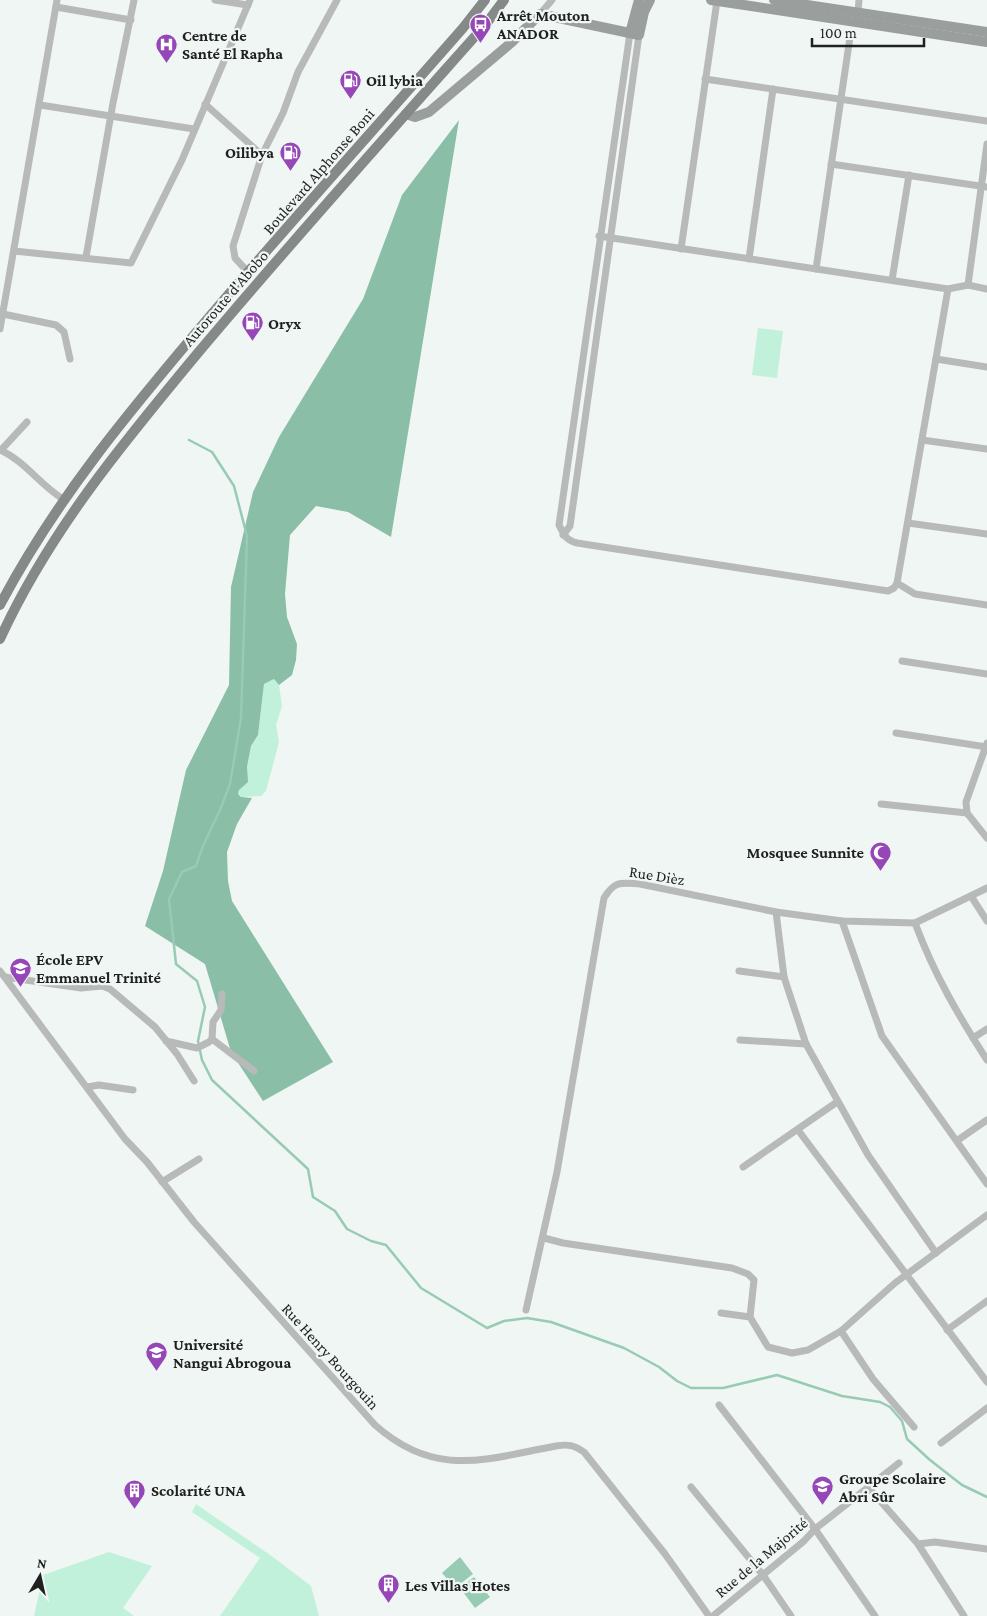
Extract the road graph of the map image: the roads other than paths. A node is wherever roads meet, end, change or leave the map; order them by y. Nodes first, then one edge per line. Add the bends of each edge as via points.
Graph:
1 (134, 0) edge
2 (215, 0) edge
3 (337, 0) edge
4 (485, 0) edge
5 (504, 0) edge
6 (552, 0) edge
7 (639, 0) edge
8 (650, 0) edge
9 (714, 0) edge
10 (774, 0) edge
11 (859, 0) edge
12 (57, 3) edge
13 (249, 3) edge
14 (858, 12) junction
15 (540, 14) junction
16 (131, 20) junction
17 (987, 32) edge
18 (634, 34) junction
19 (850, 37) dead end
20 (987, 42) edge
21 (705, 79) junction
22 (773, 89) junction
23 (841, 98) junction
24 (205, 104) junction
25 (40, 105) junction
26 (406, 114) junction
27 (111, 115) junction
28 (987, 120) edge
29 (194, 129) junction
30 (987, 144) edge
31 (262, 155) junction
32 (831, 164) junction
33 (909, 175) junction
34 (984, 186) edge
35 (599, 236) junction
36 (611, 238) junction
37 (681, 249) junction
38 (14, 251) junction
39 (86, 257) junction
40 (749, 258) junction
41 (816, 269) junction
42 (248, 272) junction
43 (892, 280) junction
44 (968, 285) junction
45 (948, 288) junction
46 (987, 288) edge
47 (3, 314) junction
48 (0, 329) edge
49 (70, 359) dead end
50 (936, 359) junction
51 (987, 367) edge
52 (27, 422) dead end
53 (922, 440) junction
54 (987, 449) edge
55 (0, 450) edge
56 (63, 499) junction
57 (908, 523) junction
58 (987, 534) edge
59 (563, 535) junction
60 (897, 583) junction
61 (0, 605) edge
62 (987, 605) edge
63 (0, 639) edge
64 (902, 661) dead end
65 (987, 674) edge
66 (896, 732) dead end
67 (986, 745) edge
68 (881, 804) dead end
69 (967, 813) junction
70 (987, 838) edge
71 (987, 888) edge
72 (971, 896) junction
73 (776, 912) junction
74 (987, 920) edge
75 (842, 921) junction
76 (915, 923) junction
77 (0, 970) edge
78 (739, 971) dead end
79 (5, 977) junction
80 (784, 977) junction
81 (222, 994) dead end
82 (987, 1029) edge
83 (972, 1038) junction
84 (740, 1040) dead end
85 (166, 1041) junction
86 (210, 1041) junction
87 (806, 1044) junction
88 (987, 1060) edge
89 (254, 1071) dead end
90 (194, 1081) dead end
91 (87, 1087) junction
92 (133, 1090) dead end
93 (837, 1102) junction
94 (987, 1120) edge
95 (798, 1130) junction
96 (958, 1140) junction
97 (199, 1159) dead end
98 (743, 1167) dead end
99 (162, 1182) junction
100 (987, 1184) edge
101 (987, 1215) edge
102 (544, 1238) junction
103 (936, 1253) junction
104 (906, 1275) junction
105 (987, 1301) edge
106 (526, 1310) dead end
107 (721, 1313) dead end
108 (750, 1318) junction
109 (947, 1330) junction
110 (841, 1331) junction
111 (987, 1382) edge
112 (719, 1406) dead end
113 (987, 1408) edge
114 (914, 1427) dead end
115 (941, 1443) dead end
116 (899, 1463) dead end
117 (868, 1486) junction
118 (691, 1488) dead end
119 (815, 1529) junction
120 (918, 1544) junction
121 (987, 1549) edge
122 (763, 1574) junction
123 (709, 1616) edge
124 (713, 1616) edge
125 (791, 1616) edge
126 (875, 1616) edge
127 (964, 1616) edge

1 - 16 street
2 - 13 street
3 - 31 street via 298,72 283,113
4 - 42 main road, Boulevard Alphonse Boni via 464,28
5 - 26 main road, Autoroute d'Abobo
6 - 15 street
7 - 18 main road
8 - 18 main road
9 - 20 main road
9 - 21 street
10 - 14 main road
11 - 14 street
12 - 16 street
12 - 25 street
13 - 24 street
14 - 17 main road
15 - 18 main road
15 - 26 main road via 429,112 415,117
16 - 27 street
18 - 35 street
18 - 36 street
19 - 23 street
21 - 22 street
21 - 37 street
22 - 23 street
22 - 40 street
23 - 28 street
23 - 32 street
24 - 29 street
24 - 31 street
25 - 27 street
25 - 38 street
26 - 63 main road, Autoroute d'Abobo via 242,300 104,468 52,543
27 - 29 street
27 - 39 street
29 - 39 street via 131,263
30 - 34 street
31 - 42 street via 233,246 235,258
32 - 33 street
32 - 41 street
33 - 34 street
33 - 43 street
34 - 44 street
35 - 36 street
35 - 59 street via 559,525
36 - 37 street
36 - 59 street via 570,526
37 - 40 street
38 - 39 street
38 - 47 street
40 - 41 street
41 - 43 street
42 - 56 main road, Boulevard Alphonse Boni via 113,432
43 - 45 street
44 - 45 street
44 - 46 street
45 - 50 street
47 - 48 street
47 - 49 street via 56,325 64,332
50 - 51 street
50 - 53 street
52 - 55 street
53 - 54 street
53 - 57 street
55 - 56 street via 12,456
56 - 61 main road, Boulevard Alphonse Boni
57 - 58 street
57 - 60 street
59 - 60 street via 577,543 888,591
60 - 62 street via 915,594
64 - 65 street
66 - 67 street
67 - 69 street via 967,792
68 - 69 street
69 - 70 street
71 - 72 street, Rue Dièz
72 - 74 street
72 - 76 street, Rue Dièz
73 - 75 street, Rue Dièz
73 - 80 street
73 - 102 street, Rue Dièz via 640,884 621,883 611,887 604,898
75 - 76 street, Rue Dièz
75 - 96 street via 882,1036
76 - 83 street via 930,962
77 - 79 street, Rue Henry Bourgouin
78 - 80 street
79 - 85 street via 81,988 110,988 137,1010
79 - 91 street, Rue Henry Bourgouin
80 - 87 street
81 - 86 street via 221,1010 213,1022
82 - 83 street
83 - 88 street
84 - 87 street
85 - 86 street via 197,1048
85 - 90 street
86 - 89 street
87 - 93 street
91 - 92 street via 99,1085
91 - 99 street, Rue Henry Bourgouin
93 - 95 street
93 - 103 street via 868,1155
94 - 96 street
95 - 98 street
95 - 104 street
96 - 100 street
97 - 99 street
99 - 123 street, Rue Henry Bourgouin via 228,1262 391,1439 427,1457 457,1462 569,1444 577,1447 665,1554
101 - 103 street
102 - 106 street
102 - 108 street via 563,1244 732,1268 748,1274 754,1280
103 - 104 street
104 - 109 street
104 - 110 street
105 - 109 street
107 - 108 street
108 - 110 street via 768,1347 777,1351 808,1350
109 - 111 street
110 - 114 street via 873,1380
112 - 119 street
113 - 115 street
116 - 117 street, Rue de la Majorité
117 - 119 street, Rue de la Majorité
117 - 120 street
118 - 122 street
119 - 122 street, Rue de la Majorité
119 - 126 street
120 - 121 street via 935,1542
120 - 127 street
122 - 124 street, Rue de la Majorité
122 - 125 street

